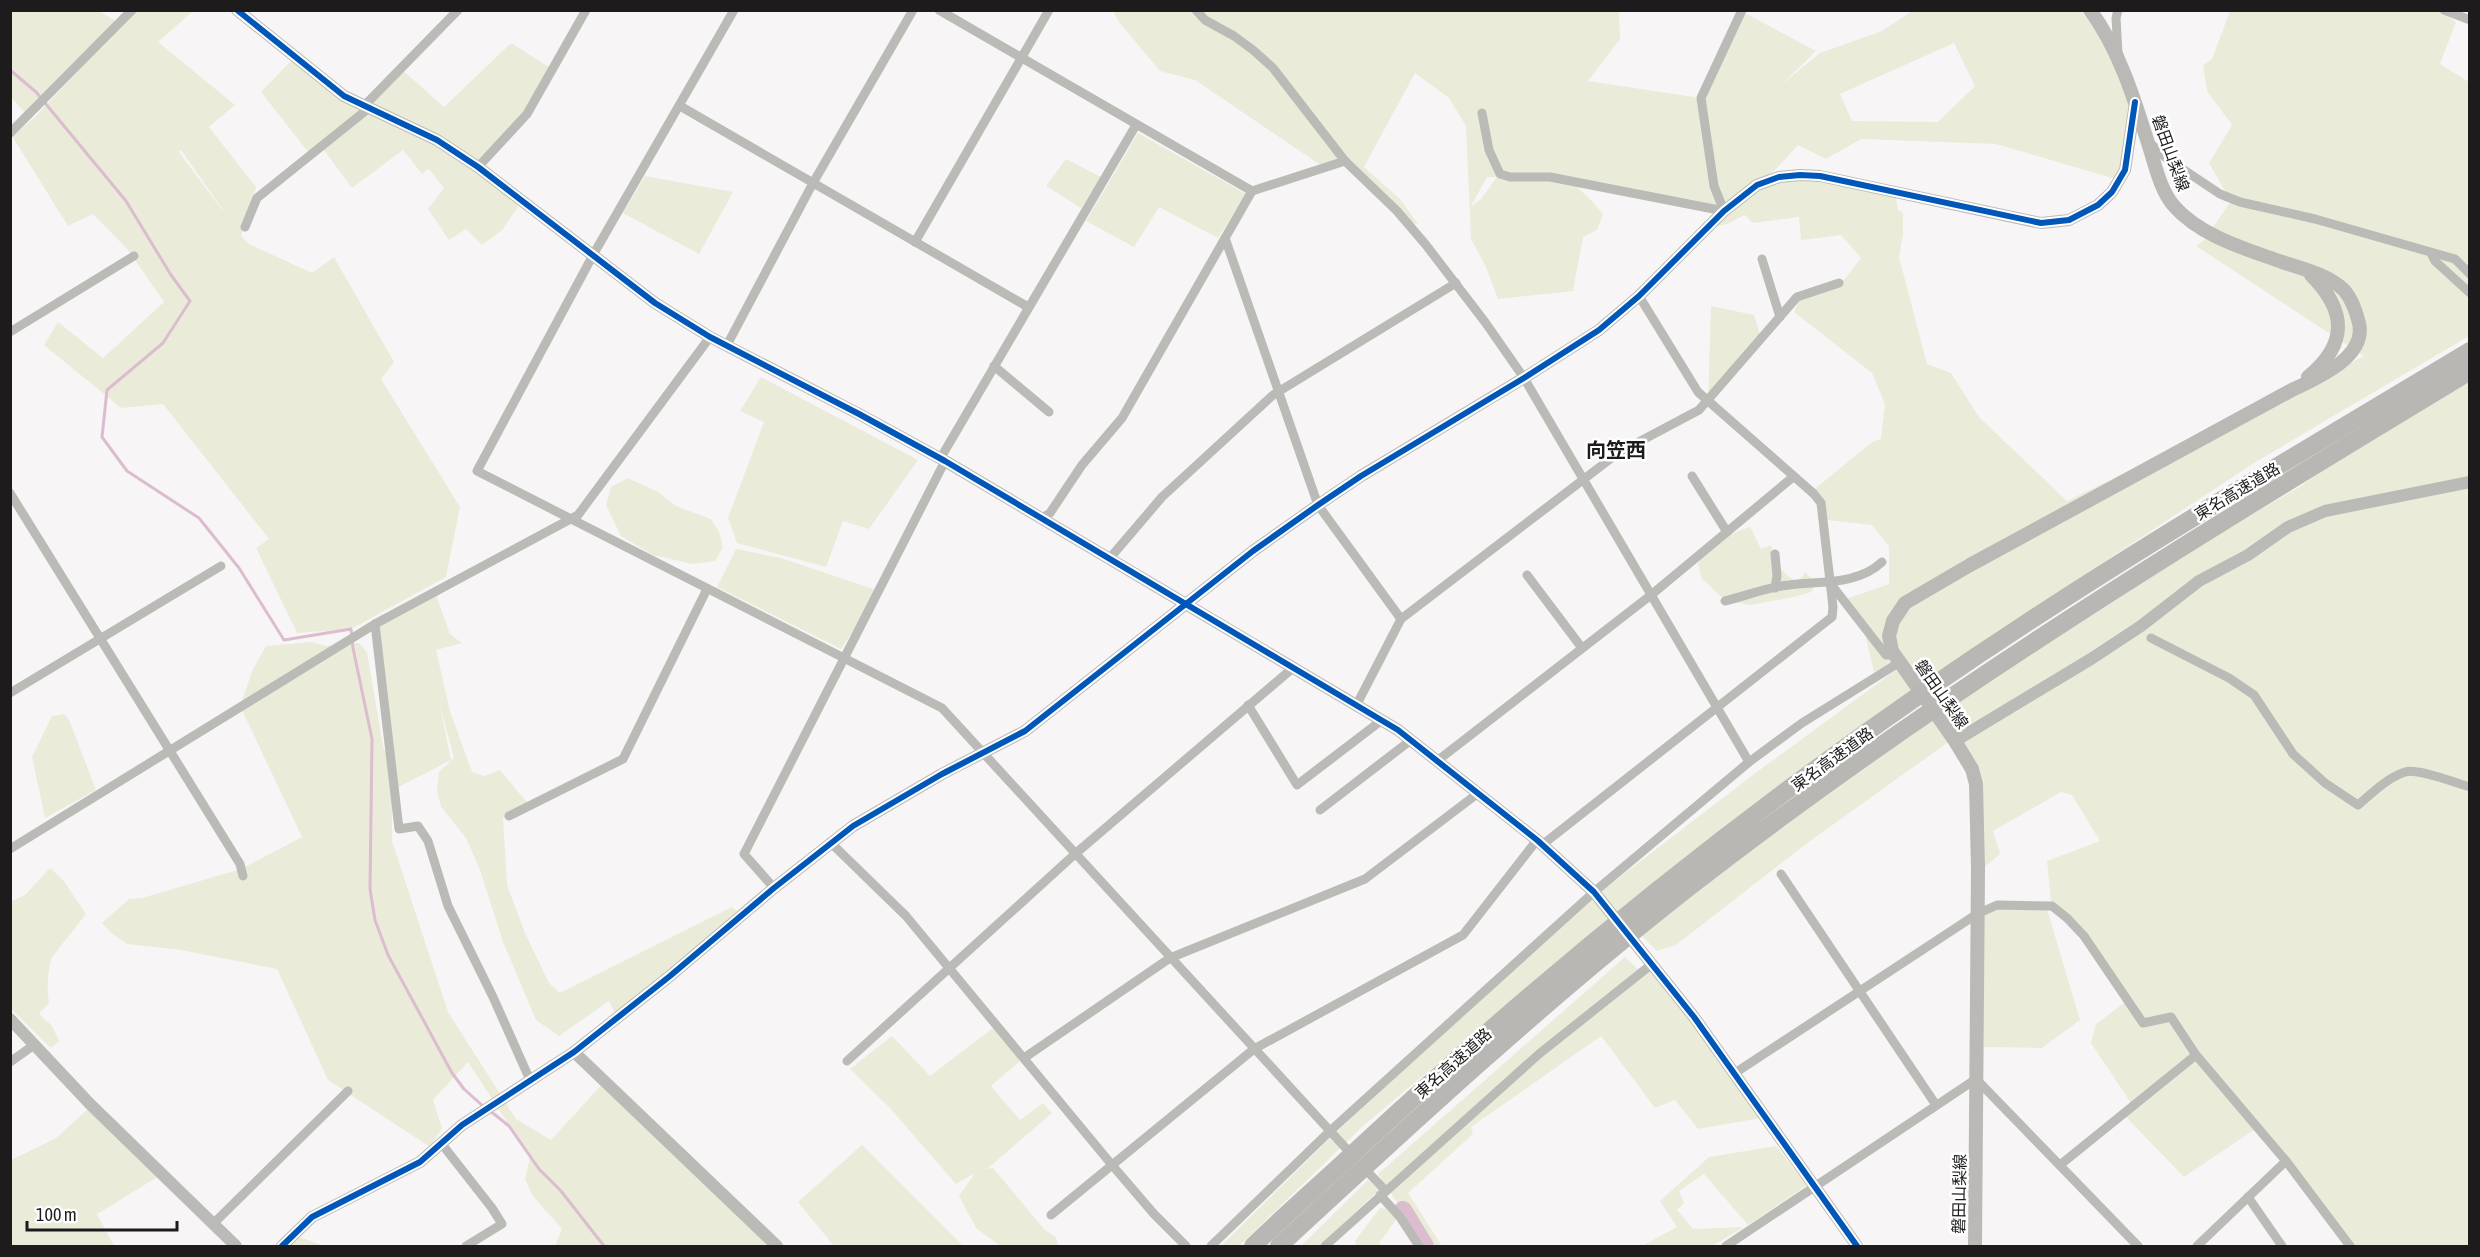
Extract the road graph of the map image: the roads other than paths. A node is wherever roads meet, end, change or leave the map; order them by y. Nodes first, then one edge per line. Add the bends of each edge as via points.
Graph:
1 (132, 10) edge
2 (237, 10) edge
3 (458, 10) edge
4 (586, 10) edge
5 (734, 10) edge
6 (913, 10) edge
7 (939, 10) edge
8 (1049, 10) edge
9 (1196, 10) edge
10 (1742, 10) edge
11 (2091, 10) edge
12 (2118, 10) edge
13 (2444, 10) edge
14 (2469, 20) edge
15 (1021, 59) junction
16 (2118, 59) junction
17 (2135, 102) junction
18 (680, 106) junction
19 (367, 107) junction
20 (1482, 112) dead end
21 (1136, 125) junction
22 (10, 133) edge
23 (2148, 140) junction
24 (1345, 161) junction
25 (478, 166) junction
26 (813, 183) junction
27 (1252, 191) junction
28 (1724, 211) junction
29 (245, 227) dead end
30 (1225, 238) junction
31 (915, 242) junction
32 (2431, 253) junction
33 (593, 255) junction
34 (134, 256) dead end
35 (1762, 259) dead end
36 (2306, 269) junction
37 (2469, 274) edge
38 (1456, 283) junction
39 (1839, 283) dead end
40 (2469, 293) edge
41 (1639, 296) junction
42 (1028, 307) junction
43 (1780, 317) junction
44 (10, 332) edge
45 (710, 337) junction
46 (727, 345) junction
47 (2469, 351) edge
48 (994, 366) junction
49 (2469, 371) edge
50 (1524, 378) junction
51 (2290, 391) junction
52 (1279, 392) junction
53 (1708, 400) junction
54 (1049, 412) dead end
55 (943, 460) junction
56 (1692, 476) dead end
57 (1792, 477) junction
58 (1584, 480) junction
59 (2469, 482) edge
60 (10, 493) edge
61 (1318, 505) junction
62 (1042, 518) junction
63 (570, 520) junction
64 (1727, 532) junction
65 (1775, 554) dead end
66 (1110, 558) junction
67 (1882, 562) dead end
68 (221, 566) dead end
69 (1527, 575) dead end
70 (1829, 582) junction
71 (1775, 588) junction
72 (707, 589) junction
73 (1651, 595) junction
74 (1725, 601) dead end
75 (1188, 604) junction
76 (1401, 619) junction
77 (375, 624) junction
78 (2151, 638) dead end
79 (100, 639) junction
80 (1582, 648) junction
81 (1897, 658) junction
82 (844, 659) junction
83 (1294, 667) junction
84 (10, 693) edge
85 (1357, 704) junction
86 (1248, 705) junction
87 (1717, 708) junction
88 (1382, 720) junction
89 (1411, 740) junction
90 (1955, 741) junction
91 (170, 750) junction
92 (984, 754) junction
93 (1437, 761) junction
94 (1749, 762) junction
95 (2469, 787) edge
96 (1477, 794) junction
97 (1320, 810) dead end
98 (508, 816) dead end
99 (830, 842) junction
100 (1539, 843) junction
101 (10, 849) edge
102 (1075, 854) junction
103 (1781, 874) dead end
104 (243, 876) dead end
105 (774, 888) junction
106 (1597, 896) junction
107 (1977, 914) junction
108 (1170, 958) junction
109 (1649, 961) junction
110 (951, 969) junction
111 (1859, 991) junction
112 (10, 1019) edge
113 (34, 1045) junction
114 (1254, 1049) junction
115 (574, 1052) junction
116 (2196, 1055) junction
117 (1024, 1058) junction
118 (847, 1061) dead end
119 (10, 1062) edge
120 (1735, 1073) junction
121 (1976, 1079) junction
122 (530, 1080) junction
123 (348, 1090) dead end
124 (1936, 1105) junction
125 (1332, 1133) junction
126 (441, 1143) junction
127 (2286, 1161) junction
128 (1112, 1165) junction
129 (2060, 1165) junction
130 (1814, 1187) junction
131 (1382, 1190) junction
132 (2248, 1197) junction
133 (1051, 1215) dead end
134 (213, 1224) junction
135 (1976, 1245) edge
136 (236, 1246) edge
137 (282, 1246) edge
138 (466, 1246) edge
139 (777, 1246) edge
140 (1186, 1246) edge
141 (1211, 1246) edge
142 (1253, 1246) edge
143 (1279, 1246) edge
144 (1325, 1246) edge
145 (1419, 1246) edge
146 (1726, 1246) edge
147 (1857, 1246) edge
148 (2138, 1246) edge
149 (2197, 1246) edge
150 (2282, 1246) edge
151 (2350, 1246) edge

1 - 22 street
2 - 19 street via 329,85
3 - 19 street
4 - 25 street via 526,114
5 - 18 street
6 - 26 street
7 - 15 street
8 - 15 street
9 - 24 street via 1273,68
10 - 28 street via 1701,98 1714,186
11 - 16 main road, 磐田山梨線
12 - 16 street
13 - 14 street
15 - 21 street
15 - 31 street
16 - 17 main road, 磐田山梨線
17 - 23 main road, 磐田山梨線
17 - 28 street via 2125,170 2112,192 2098,205 2069,220 2041,223 1800,175 1757,184
18 - 26 street
18 - 33 street
19 - 25 street via 437,140
19 - 29 street via 257,198
20 - 28 street via 1489,150 1500,174 1550,177
21 - 27 street
21 - 42 street
23 - 32 street via 2166,158 2220,194 2240,202
23 - 36 main road, 磐田山梨線 via 2173,205 2196,225 2244,248
24 - 27 street
24 - 38 street via 1397,211
25 - 33 street
26 - 31 street
26 - 46 street
27 - 30 street
28 - 41 street
30 - 52 street
30 - 62 street via 1122,418 1082,465 1050,513
31 - 42 street
32 - 37 street via 2455,259
32 - 40 street
33 - 45 street via 654,303
33 - 63 street via 477,471
34 - 44 street
35 - 43 street
36 - 51 main road, 磐田山梨線 via 2336,309 2337,344 2320,367
36 - 51 main road, 磐田山梨線 via 2344,290 2360,327 2357,346 2343,360 2322,376
38 - 50 street
38 - 52 street
39 - 43 street via 1797,297
41 - 50 street via 1599,330
41 - 53 street via 1698,392
42 - 48 street
43 - 53 street
45 - 46 street
45 - 63 street via 588,504
46 - 55 street
47 - 142 highway, 東名高速道路 via 2037,616 1810,774 1552,975
48 - 54 street
48 - 55 street
49 - 143 highway, 東名高速道路 via 2037,638 1820,789 1687,888 1563,989
50 - 58 street
50 - 61 street
51 - 81 main road, 磐田山梨線 via 1905,603 1889,636
52 - 61 street
52 - 66 street via 1162,496
53 - 57 street
53 - 58 street via 1699,410 1618,453
55 - 62 street
55 - 82 street
56 - 64 street
57 - 64 street
57 - 70 street via 1821,503
58 - 73 street
58 - 76 street
59 - 90 street via 2325,511 2288,527 2248,555 2199,581 2091,659
60 - 79 street
61 - 75 street
61 - 76 street
62 - 66 street
63 - 72 street
63 - 77 street
64 - 73 street
65 - 71 street
66 - 75 street
67 - 70 street via 1860,576
68 - 79 street
69 - 80 street
70 - 71 street
70 - 81 street via 1886,655
70 - 87 street via 1832,617
71 - 74 street
72 - 82 street
72 - 98 street via 623,759
73 - 80 street
73 - 87 street
75 - 83 street
75 - 92 street via 1025,731
76 - 85 street
77 - 91 street
77 - 122 street via 399,828 418,826 428,841 448,906
78 - 95 street via 2254,695 2293,754 2325,783 2358,804 2407,771
79 - 84 street
79 - 91 street
80 - 93 street
81 - 90 main road, 磐田山梨線
81 - 94 street
82 - 92 street via 942,708
82 - 105 street via 744,854
83 - 85 street
83 - 86 street
85 - 88 street
86 - 88 street via 1297,785
86 - 102 street
87 - 94 street
87 - 100 street
88 - 89 street
89 - 93 street
89 - 97 street
90 - 107 main road, 磐田山梨線 via 1976,784
91 - 101 street
91 - 104 street via 240,864
92 - 99 street via 942,774
92 - 102 street
93 - 96 street
94 - 106 street
96 - 100 street
96 - 108 street via 1365,879
99 - 105 street
99 - 110 street via 906,916
100 - 106 street
100 - 114 street via 1463,935
102 - 108 street
102 - 110 street
103 - 111 street
105 - 115 street
106 - 109 street
106 - 125 street
107 - 111 street
107 - 116 street via 1997,905 2052,906 2084,936 2143,1023 2171,1017
107 - 121 main road, 磐田山梨線
108 - 114 street
108 - 117 street
109 - 120 street
109 - 131 street
110 - 117 street
110 - 118 street
111 - 120 street
111 - 124 street
112 - 113 street
113 - 119 street
113 - 134 street
114 - 125 street
114 - 128 street
115 - 122 street
115 - 139 street
116 - 127 street
116 - 129 street
117 - 128 street
120 - 130 street
121 - 124 street
121 - 129 street
121 - 135 main road, 磐田山梨線
122 - 126 street
123 - 134 street
124 - 130 street
125 - 131 street
125 - 141 street
126 - 137 street via 401,1173 312,1217
126 - 138 street via 502,1224
127 - 132 street
127 - 151 street
128 - 133 street
128 - 140 street
129 - 148 street
130 - 146 street
130 - 147 street
131 - 144 street
131 - 145 street
132 - 149 street
132 - 150 street
134 - 136 street

